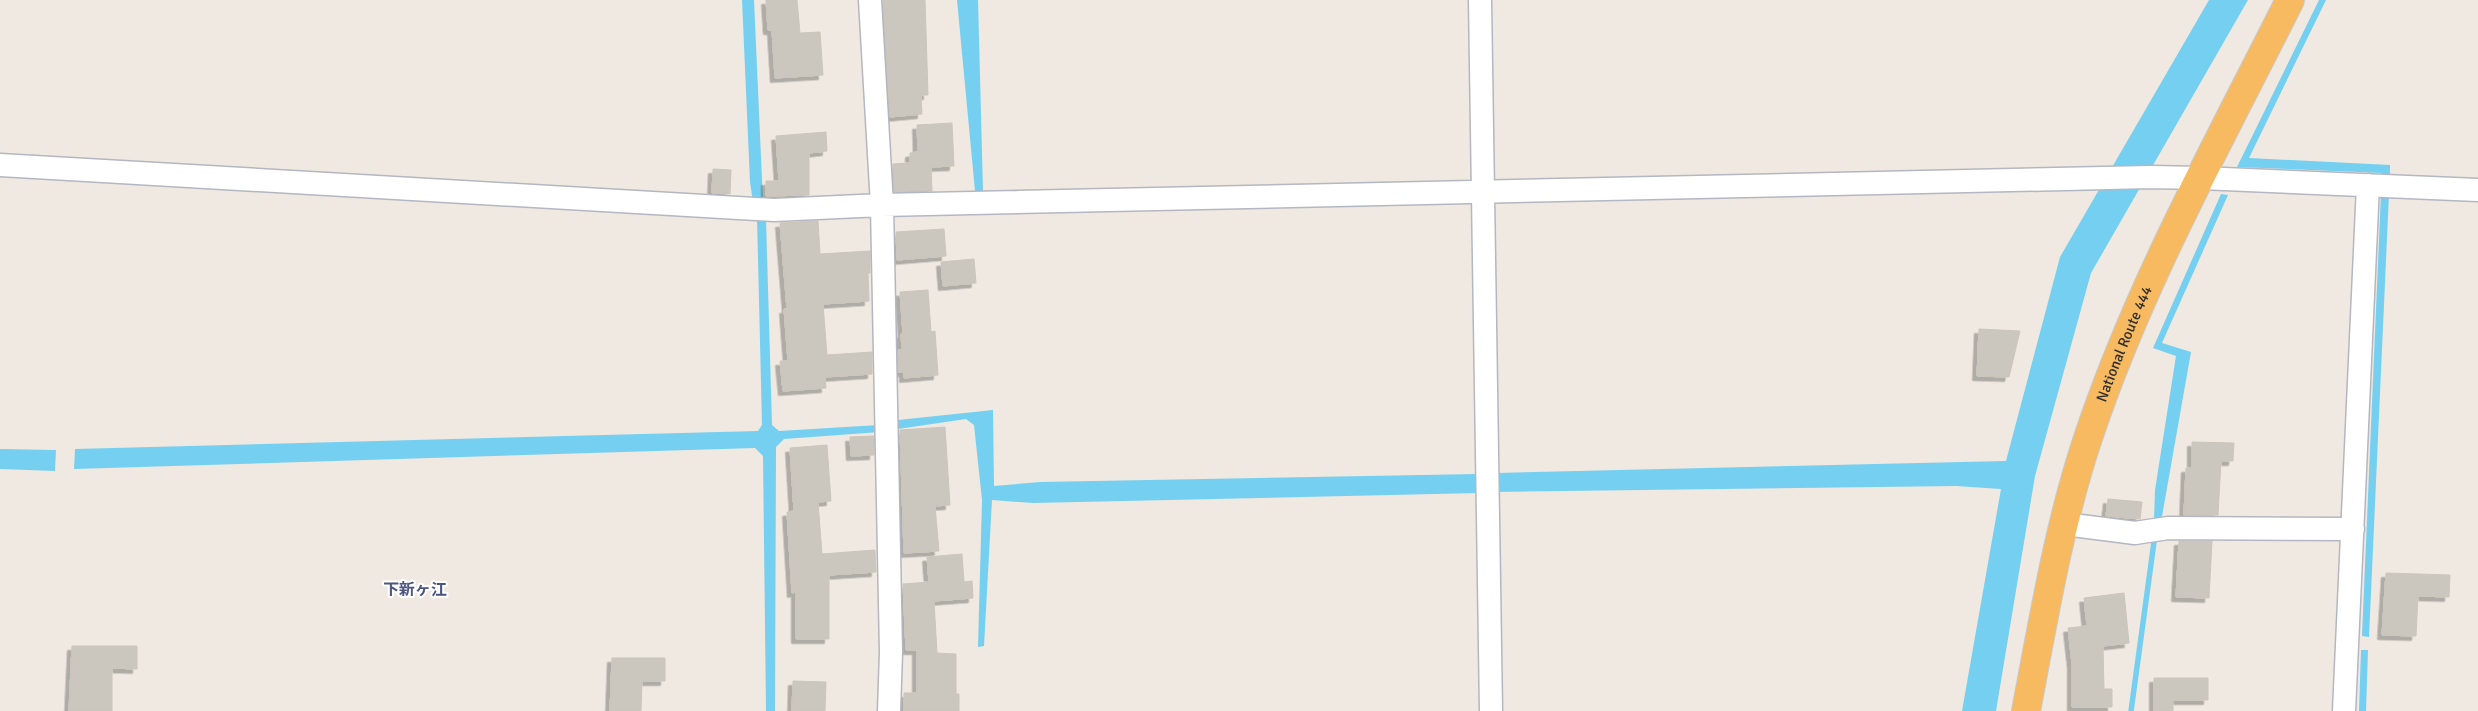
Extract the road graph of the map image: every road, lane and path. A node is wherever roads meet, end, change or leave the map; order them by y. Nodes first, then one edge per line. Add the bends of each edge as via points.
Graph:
1 (870, 0) edge
2 (1480, 0) edge
3 (2290, 0) edge
4 (0, 164) edge
5 (2201, 178) junction
6 (2368, 185) junction
7 (2478, 190) edge
8 (1482, 191) junction
9 (882, 205) junction
10 (2065, 524) junction
11 (2353, 528) junction
12 (889, 711) edge
13 (1490, 711) edge
14 (2026, 711) edge
15 (2344, 711) edge

1 - 9 street
2 - 8 street
3 - 5 highway, National Route 444
4 - 9 street via 727,209
5 - 6 street
5 - 8 street
5 - 10 highway, National Route 444 via 2120,349 2087,440
6 - 7 street
6 - 11 street
8 - 9 street
8 - 13 street
9 - 12 street via 891,652
10 - 11 street via 2135,534 2168,528
10 - 14 highway, National Route 444
11 - 15 street

